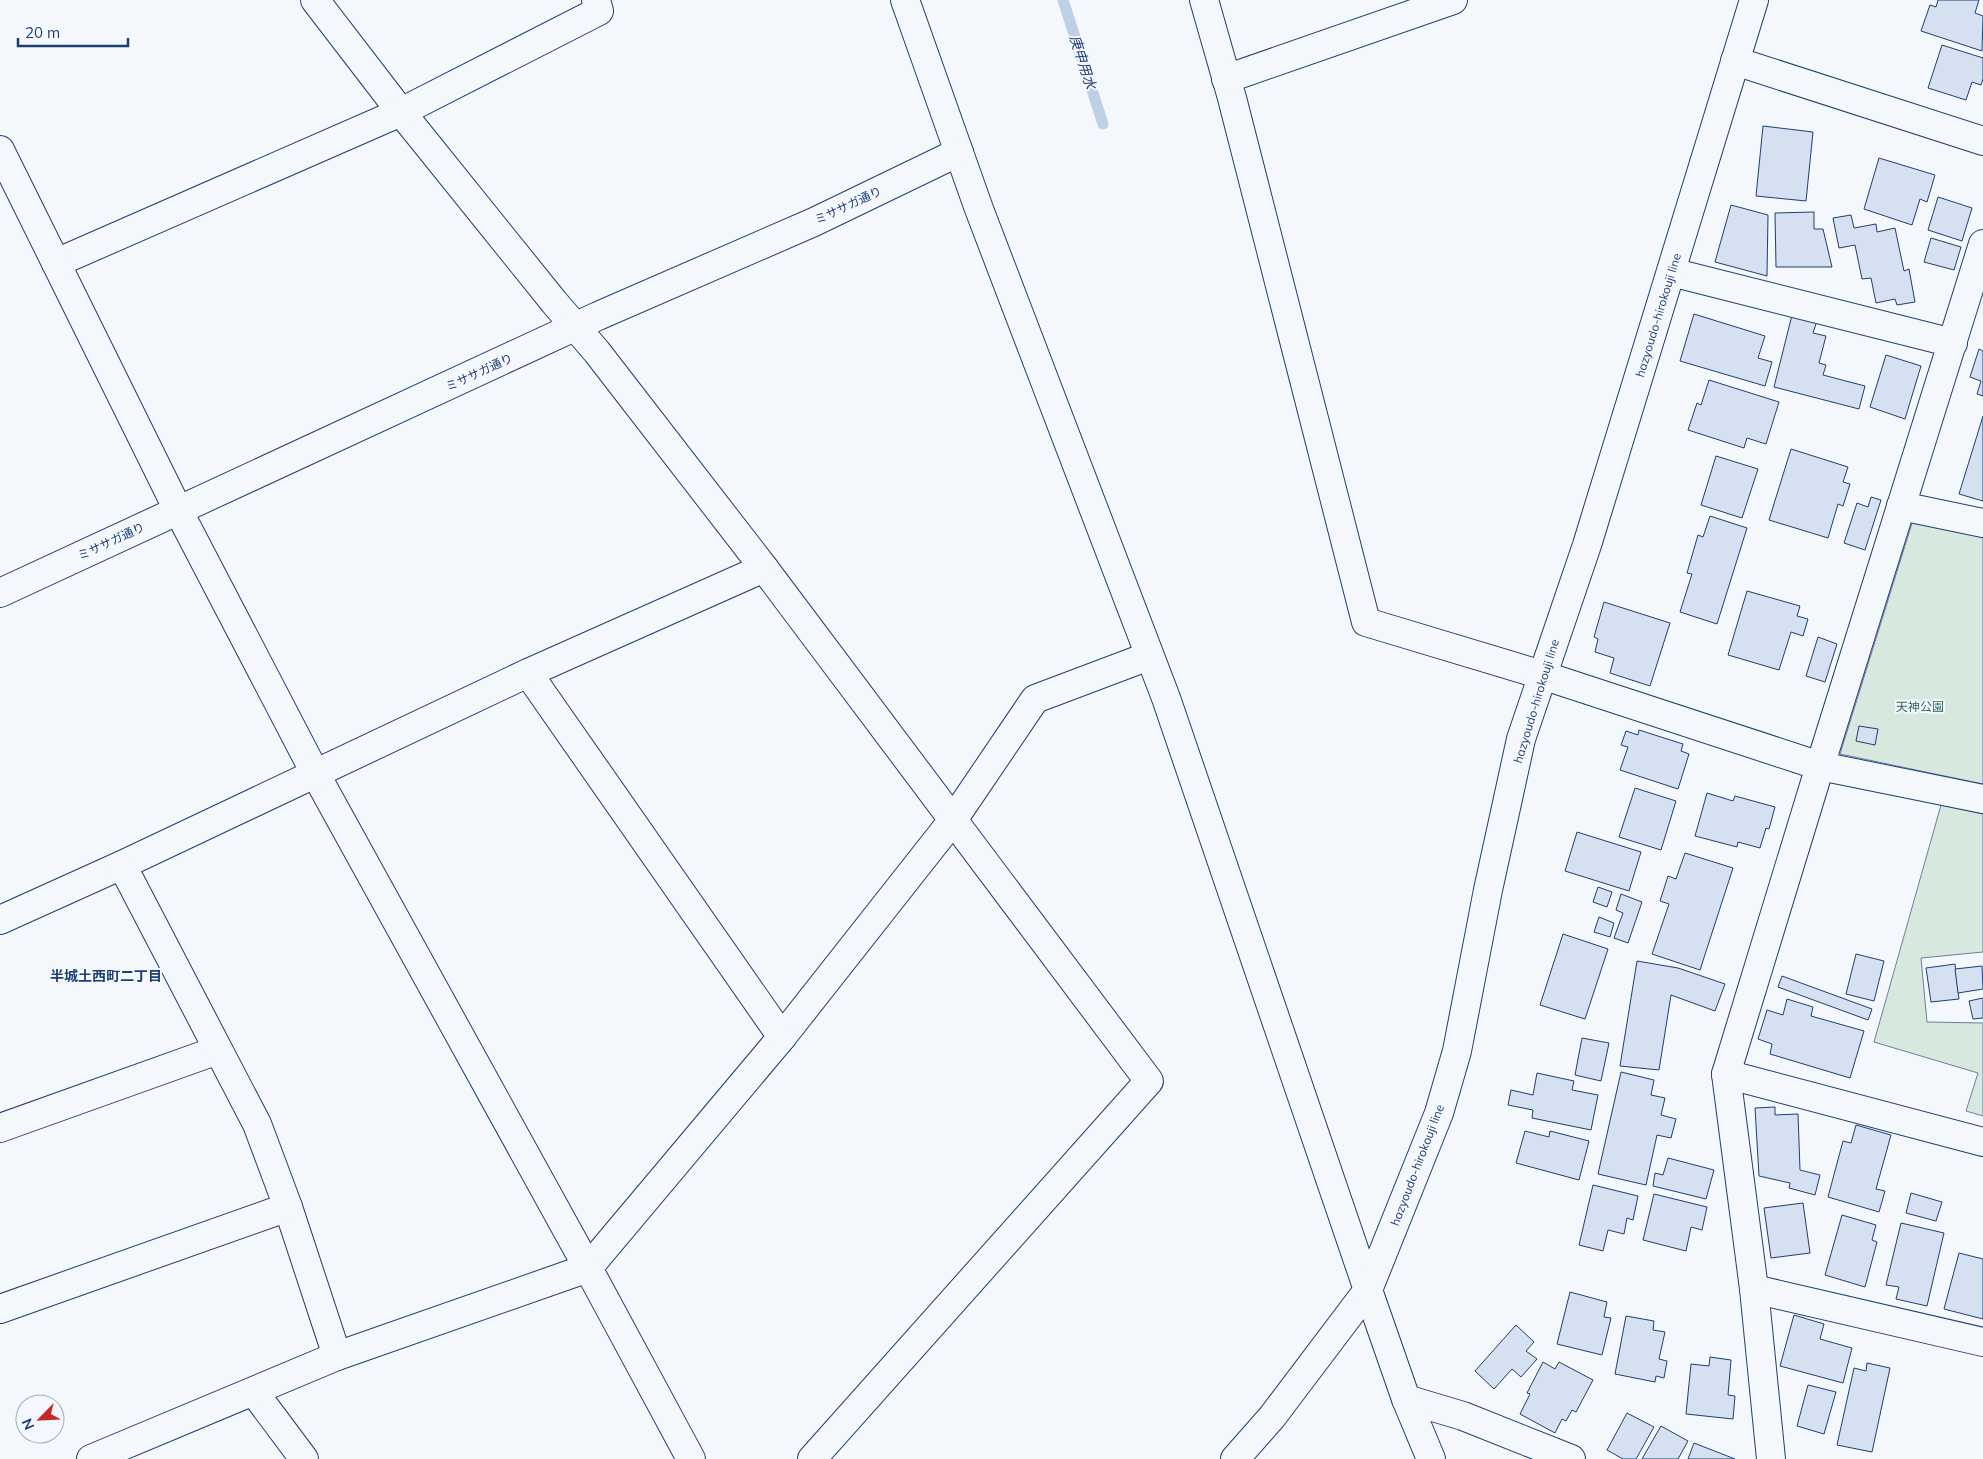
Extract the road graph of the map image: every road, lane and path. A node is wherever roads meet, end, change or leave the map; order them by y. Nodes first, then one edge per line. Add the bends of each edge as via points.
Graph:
1 (315, 0) edge
2 (596, 0) edge
3 (905, 0) edge
4 (1204, 0) edge
5 (1453, 0) edge
6 (1754, 0) edge
7 (1735, 61) junction
8 (1226, 79) junction
9 (401, 112) junction
10 (1983, 141) edge
11 (0, 150) edge
12 (959, 152) junction
13 (1983, 244) edge
14 (56, 263) junction
15 (1671, 272) junction
16 (576, 326) junction
17 (1953, 343) junction
18 (1901, 506) junction
19 (178, 510) junction
20 (1983, 523) edge
21 (764, 568) junction
22 (0, 593) edge
23 (1149, 656) junction
24 (528, 673) junction
25 (1542, 675) junction
26 (1820, 766) junction
27 (315, 773) junction
28 (1983, 799) edge
29 (953, 820) junction
30 (122, 865) junction
31 (0, 920) edge
32 (782, 1037) junction
33 (218, 1050) junction
34 (1726, 1074) junction
35 (0, 1128) edge
36 (1983, 1142) edge
37 (288, 1207) junction
38 (588, 1268) junction
39 (1754, 1288) junction
40 (1368, 1290) junction
41 (0, 1309) edge
42 (1983, 1342) edge
43 (337, 1356) junction
44 (254, 1392) junction
45 (1406, 1399) junction
46 (91, 1459) edge
47 (304, 1459) edge
48 (691, 1459) edge
49 (812, 1459) edge
50 (1235, 1459) edge
51 (1431, 1459) edge
52 (1572, 1459) edge
53 (1771, 1459) edge

1 - 9 street
2 - 9 street via 599,11
3 - 12 street
4 - 8 street
5 - 8 street
6 - 7 street, hazyoudo-hirokouji line
7 - 10 street
7 - 15 street, hazyoudo-hirokouji line
8 - 25 street via 1366,622
9 - 14 street
9 - 16 street
11 - 14 street
12 - 16 street, ミササガ通り via 814,222
12 - 23 street
13 - 17 street
14 - 19 street
15 - 17 street
15 - 25 street, hazyoudo-hirokouji line via 1587,545
16 - 19 street, ミササガ通り
16 - 21 street
17 - 18 street
18 - 20 street
18 - 26 street
19 - 22 street, ミササガ通り
19 - 27 street
21 - 24 street
21 - 29 street
23 - 29 street via 1035,699
23 - 40 street
24 - 27 street
24 - 32 street
25 - 26 street
25 - 40 street, hazyoudo-hirokouji line via 1521,740 1457,1050 1439,1113
26 - 28 street
26 - 34 street
27 - 30 street
27 - 38 street
29 - 32 street
29 - 49 street via 1149,1081
30 - 31 street
30 - 33 street
32 - 38 street
33 - 35 street
33 - 37 street via 257,1124
34 - 36 street
34 - 39 street
37 - 41 street
37 - 43 street
38 - 43 street
38 - 48 street
39 - 42 street
39 - 53 street
40 - 45 street
40 - 50 street, hazyoudo-hirokouji line via 1272,1417
43 - 44 street
44 - 46 street
44 - 47 street
45 - 51 street
45 - 52 street via 1463,1416

